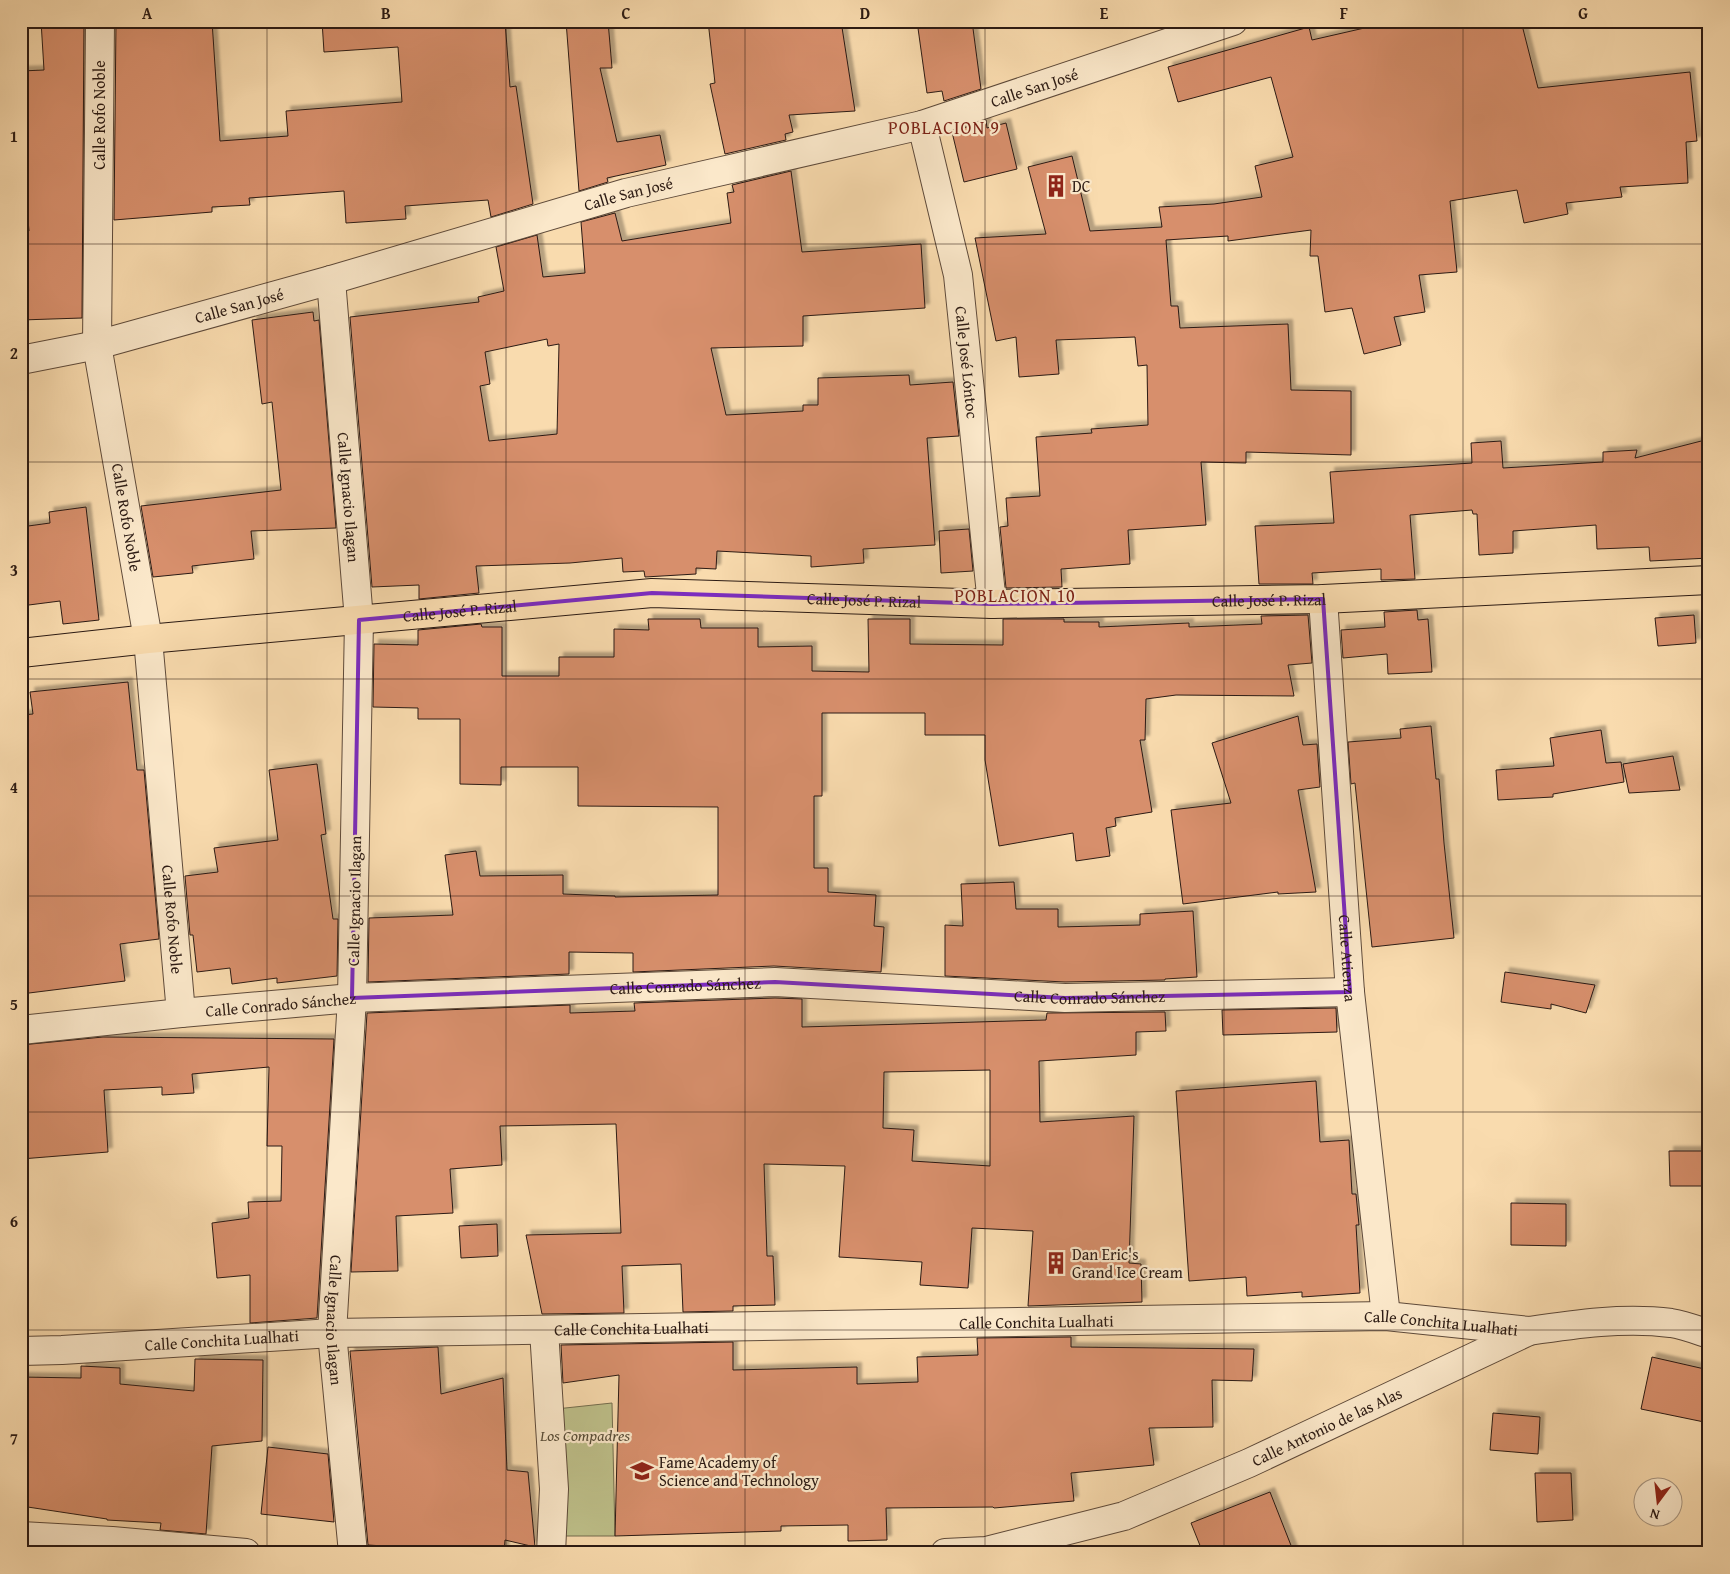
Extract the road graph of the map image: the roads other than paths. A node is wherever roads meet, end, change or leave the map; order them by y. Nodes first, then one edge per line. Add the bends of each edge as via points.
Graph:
1 (100, 21) edge
2 (1233, 21) edge
3 (922, 125) junction
4 (331, 280) junction
5 (97, 345) junction
6 (21, 360) edge
7 (1709, 580) edge
8 (1323, 599) junction
9 (992, 604) junction
10 (359, 620) junction
11 (148, 639) junction
12 (21, 653) edge
13 (1350, 992) junction
14 (352, 998) junction
15 (181, 1013) junction
16 (21, 1030) edge
17 (1386, 1316) junction
18 (544, 1330) junction
19 (1529, 1331) junction
20 (332, 1333) junction
21 (1709, 1334) edge
22 (21, 1351) edge
23 (21, 1536) edge
24 (246, 1553) edge
25 (353, 1553) edge
26 (551, 1553) edge
27 (945, 1553) edge

1 - 5 street, Calle Rofo Noble
2 - 3 street, Calle San José
3 - 4 street, Calle San José via 626,193
3 - 9 street, Calle José Lóntoc via 958,275
4 - 5 street, Calle San José
4 - 10 street, Calle Ignacio Ilagan
5 - 6 street, Calle San José
5 - 11 street, Calle Rofo Noble
7 - 8 main road, Calle José P. Rizal
8 - 9 main road, Calle José P. Rizal
8 - 13 street, Calle Atienza
9 - 10 main road, Calle José P. Rizal via 652,593
10 - 11 main road, Calle José P. Rizal
10 - 14 street, Calle Ignacio Ilagan
11 - 12 main road, Calle José P. Rizal
11 - 15 street, Calle Rofo Noble
13 - 14 street, Calle Conrado Sánchez via 1065,998 775,982
13 - 17 street, Calle Atienza
14 - 15 street, Calle Conrado Sánchez
14 - 20 street, Calle Ignacio Ilagan
15 - 16 street, Calle Conrado Sánchez
17 - 18 street, Calle Conchita Lualhati
17 - 19 street, Calle Conchita Lualhati
18 - 20 street, Calle Conchita Lualhati
18 - 26 street, Calle Conchita Lualhati via 554,1489
19 - 21 street, Calle Antonio de las Alas via 1622,1320 1673,1324
19 - 27 street, Calle Antonio de las Alas via 1249,1463 1124,1516 986,1551
20 - 22 street, Calle Conchita Lualhati
20 - 25 street, Calle Ignacio Ilagan
23 - 24 street

